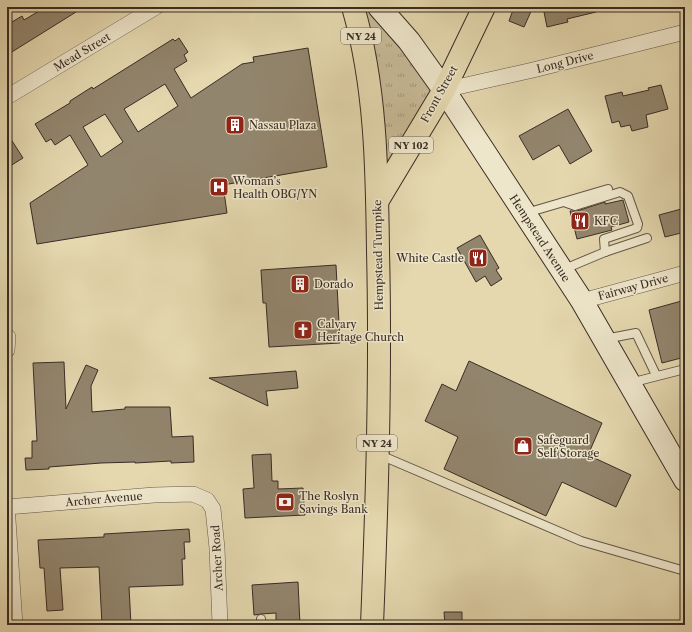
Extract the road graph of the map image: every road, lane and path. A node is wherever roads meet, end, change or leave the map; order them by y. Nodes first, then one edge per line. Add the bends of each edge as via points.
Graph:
1 (156, 7) edge
2 (354, 7) edge
3 (379, 7) edge
4 (484, 7) edge
5 (685, 32) edge
6 (444, 90) junction
7 (7, 97) edge
8 (608, 189) dead end
9 (378, 200) junction
10 (564, 202) junction
11 (525, 214) junction
12 (647, 238) dead end
13 (605, 252) junction
14 (562, 271) junction
15 (685, 273) edge
16 (582, 301) junction
17 (604, 340) junction
18 (685, 369) edge
19 (656, 375) junction
20 (629, 383) junction
21 (377, 454) junction
22 (685, 480) edge
23 (201, 498) joint
24 (7, 506) edge
25 (685, 571) edge
26 (15, 625) edge
27 (220, 625) edge
28 (372, 625) edge

1 - 7 street, Mead Street
2 - 9 main road, Hempstead Turnpike / NY 24 via 369,80
3 - 6 main road, Hempstead Avenue via 409,41
4 - 6 main road, Front Street / NY 102
5 - 6 street, Long Drive
6 - 9 main road, Front Street / NY 102
6 - 11 main road, Hempstead Avenue
8 - 10 lane
9 - 21 main road, Hempstead Turnpike / NY 24 via 380,342
10 - 11 lane
10 - 13 lane via 575,206 620,192 628,196 638,224 637,228 604,239
11 - 14 main road, Hempstead Avenue
12 - 13 lane
13 - 14 lane
14 - 16 main road, Hempstead Avenue
15 - 16 street, Fairway Drive
16 - 17 main road, Hempstead Avenue
17 - 19 lane via 636,332
17 - 20 main road, Hempstead Avenue
18 - 19 lane
19 - 20 lane
20 - 22 main road, Hempstead Avenue
21 - 25 lane via 581,541
21 - 28 main road, Hempstead Turnpike / NY 24
23 - 24 street, Archer Avenue via 193,494 154,495
23 - 27 street, Archer Road via 207,500 213,509
24 - 26 street

